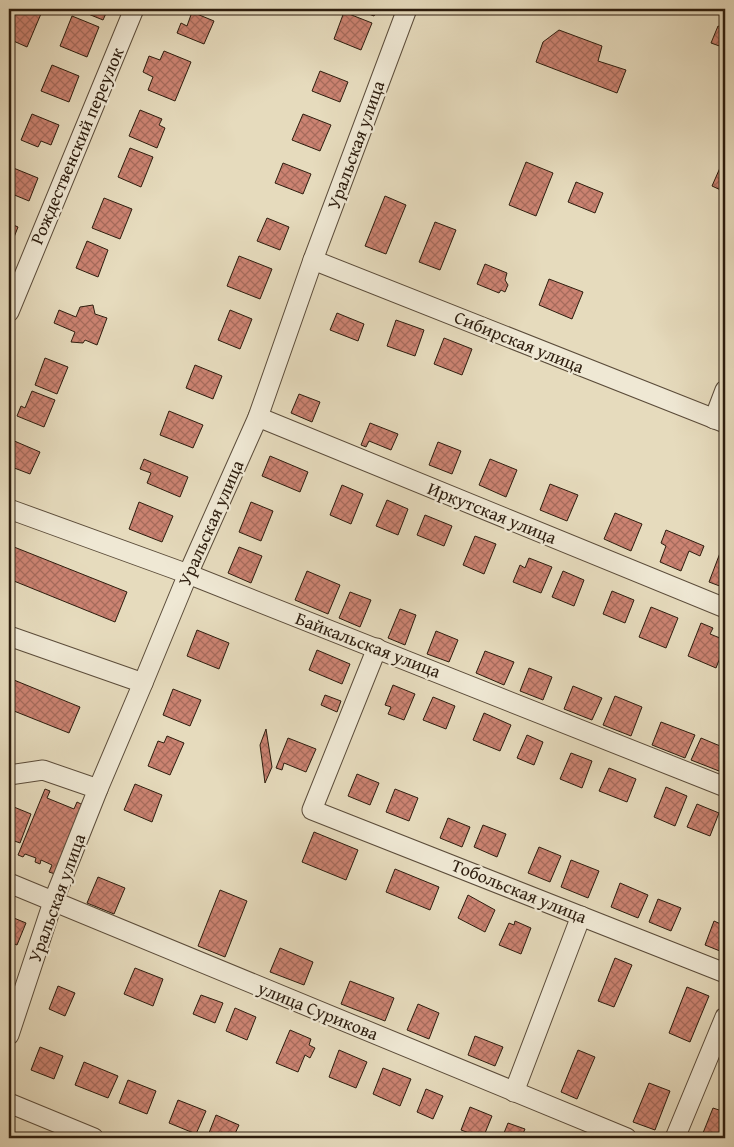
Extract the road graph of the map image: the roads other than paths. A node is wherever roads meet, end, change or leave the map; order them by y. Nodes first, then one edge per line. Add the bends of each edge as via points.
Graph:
1 (134, 9) edge
2 (407, 9) edge
3 (313, 260) junction
4 (9, 312) edge
5 (725, 390) edge
6 (258, 417) junction
7 (719, 421) edge
8 (9, 509) edge
9 (188, 574) junction
10 (725, 608) edge
11 (9, 636) edge
12 (377, 648) junction
13 (143, 683) junction
14 (9, 775) edge
15 (725, 787) edge
16 (98, 789) junction
17 (9, 883) edge
18 (54, 902) junction
19 (581, 916) junction
20 (725, 973) edge
21 (725, 1017) edge
22 (9, 1035) edge
23 (514, 1092) junction
24 (9, 1103) edge
25 (94, 1138) edge
26 (627, 1138) edge
27 (675, 1138) edge

1 - 4 street, Рождественский переулок
2 - 3 street, Уральская улица
3 - 6 street, Уральская улица
3 - 7 street, Сибирская улица
5 - 7 street
6 - 9 street, Уральская улица
6 - 10 street, Иркутская улица
8 - 9 street, Байкальская улица
9 - 12 street, Байкальская улица
9 - 13 street, Уральская улица
11 - 13 street
12 - 15 street, Байкальская улица
12 - 19 street, Тобольская улица via 312,810
13 - 16 street, Уральская улица
14 - 16 street via 43,770
16 - 18 street, Уральская улица
17 - 18 street, улица Сурикова
18 - 22 street, Уральская улица
18 - 23 street, улица Сурикова
19 - 20 street, Тобольская улица
19 - 23 street
21 - 27 street
23 - 26 street, улица Сурикова
24 - 25 street

